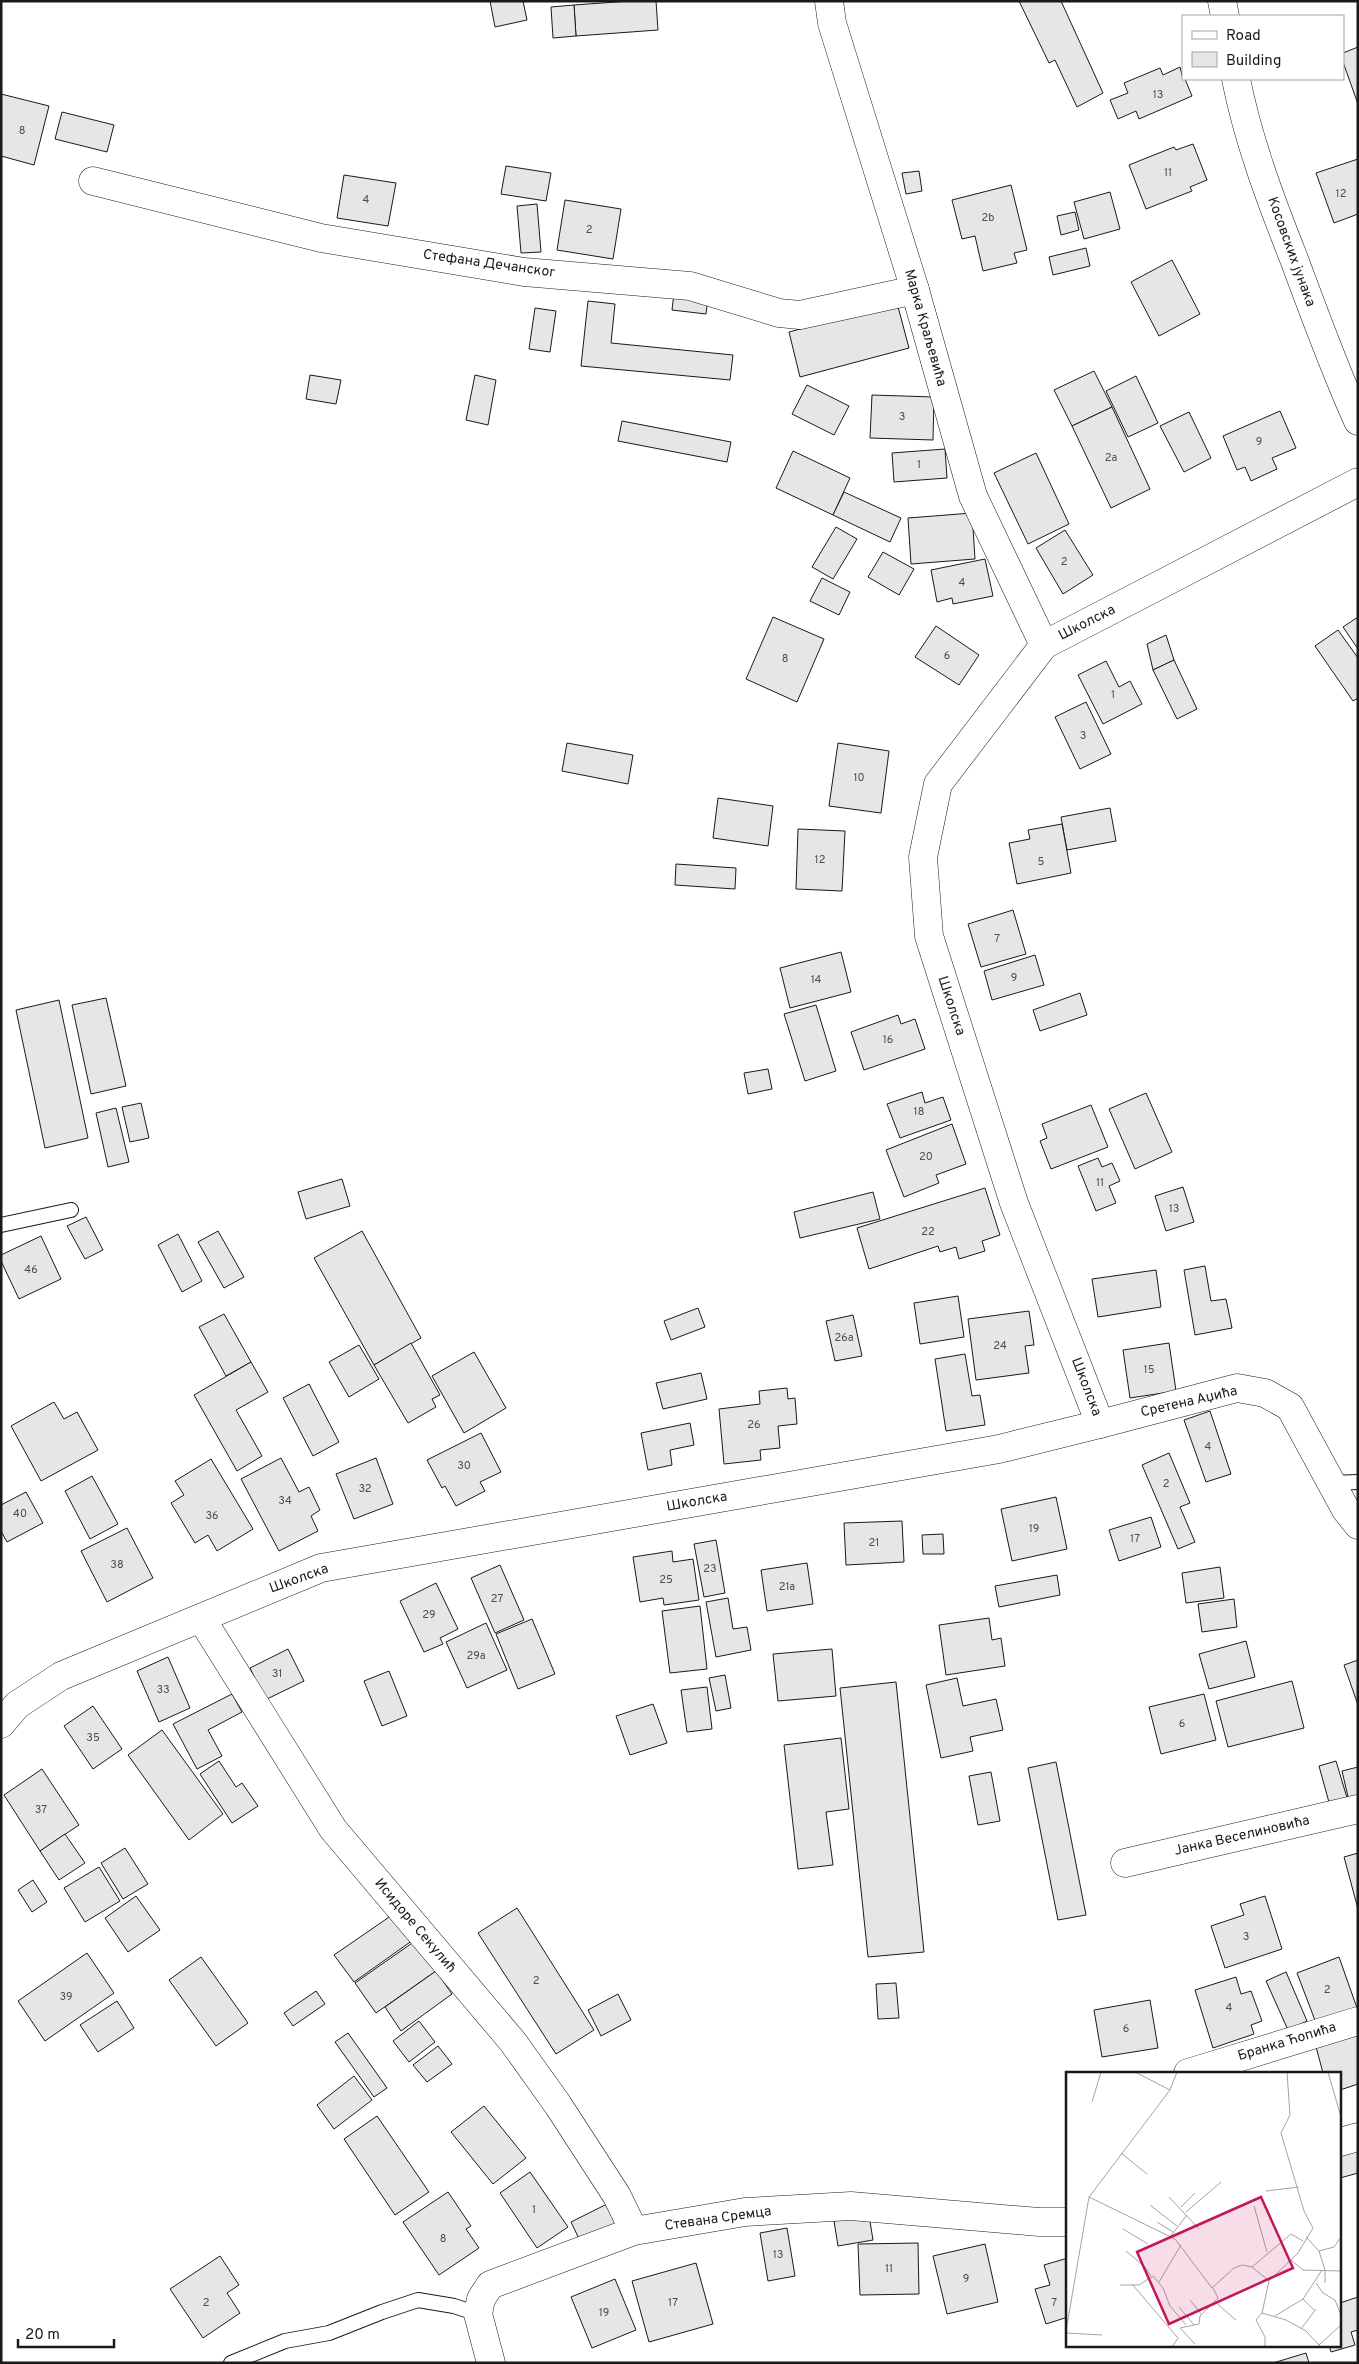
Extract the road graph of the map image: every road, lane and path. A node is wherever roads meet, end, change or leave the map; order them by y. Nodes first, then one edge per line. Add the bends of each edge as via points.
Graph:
1 (829, 1) edge
2 (1222, 1) edge
3 (1225, 15) edge
4 (1236, 80) edge
5 (93, 182) dead end
6 (915, 290) junction
7 (1358, 421) edge
8 (1358, 482) edge
9 (1044, 645) junction
10 (71, 1210) dead end
11 (1, 1225) edge
12 (1100, 1424) junction
13 (1345, 1482) edge
14 (1358, 1525) edge
15 (200, 1618) junction
16 (1, 1724) edge
17 (1358, 1808) edge
18 (1125, 1863) dead end
19 (1358, 2020) edge
20 (1191, 2072) edge
21 (1358, 2137) edge
22 (1342, 2141) edge
23 (1066, 2222) edge
24 (634, 2231) junction
25 (478, 2314) junction
26 (231, 2363) edge
27 (491, 2363) edge

1 - 6 street, Марка Краљевића via 832,23
2 - 3 street
4 - 7 street, Косовских јунака via 1273,204
5 - 6 street, Стефана Дечанског via 321,238 524,272 690,286 779,313 800,315
6 - 9 street, Марка Краљевића via 972,496
8 - 9 street, Школска
9 - 12 street, Школска via 938,784 923,857 929,936 1014,1202
10 - 11 lane
12 - 13 street, Сретена Аџића via 1237,1388 1265,1393 1290,1407
12 - 15 street, Школска via 999,1449 321,1568
13 - 14 street, Сретена Аџића
15 - 16 street, Школска via 61,1676 17,1705
15 - 24 street, Исидоре Секулић via 333,1829 513,2042 617,2196
17 - 18 street, Јанка Веселиновића
19 - 20 street, Бранка Ћопића
21 - 22 street
23 - 24 street, Стевана Сремца via 852,2206 745,2212
24 - 25 street, Стевана Сремца via 490,2285 481,2299
25 - 26 lane via 418,2300 329,2333 285,2341
25 - 27 street

